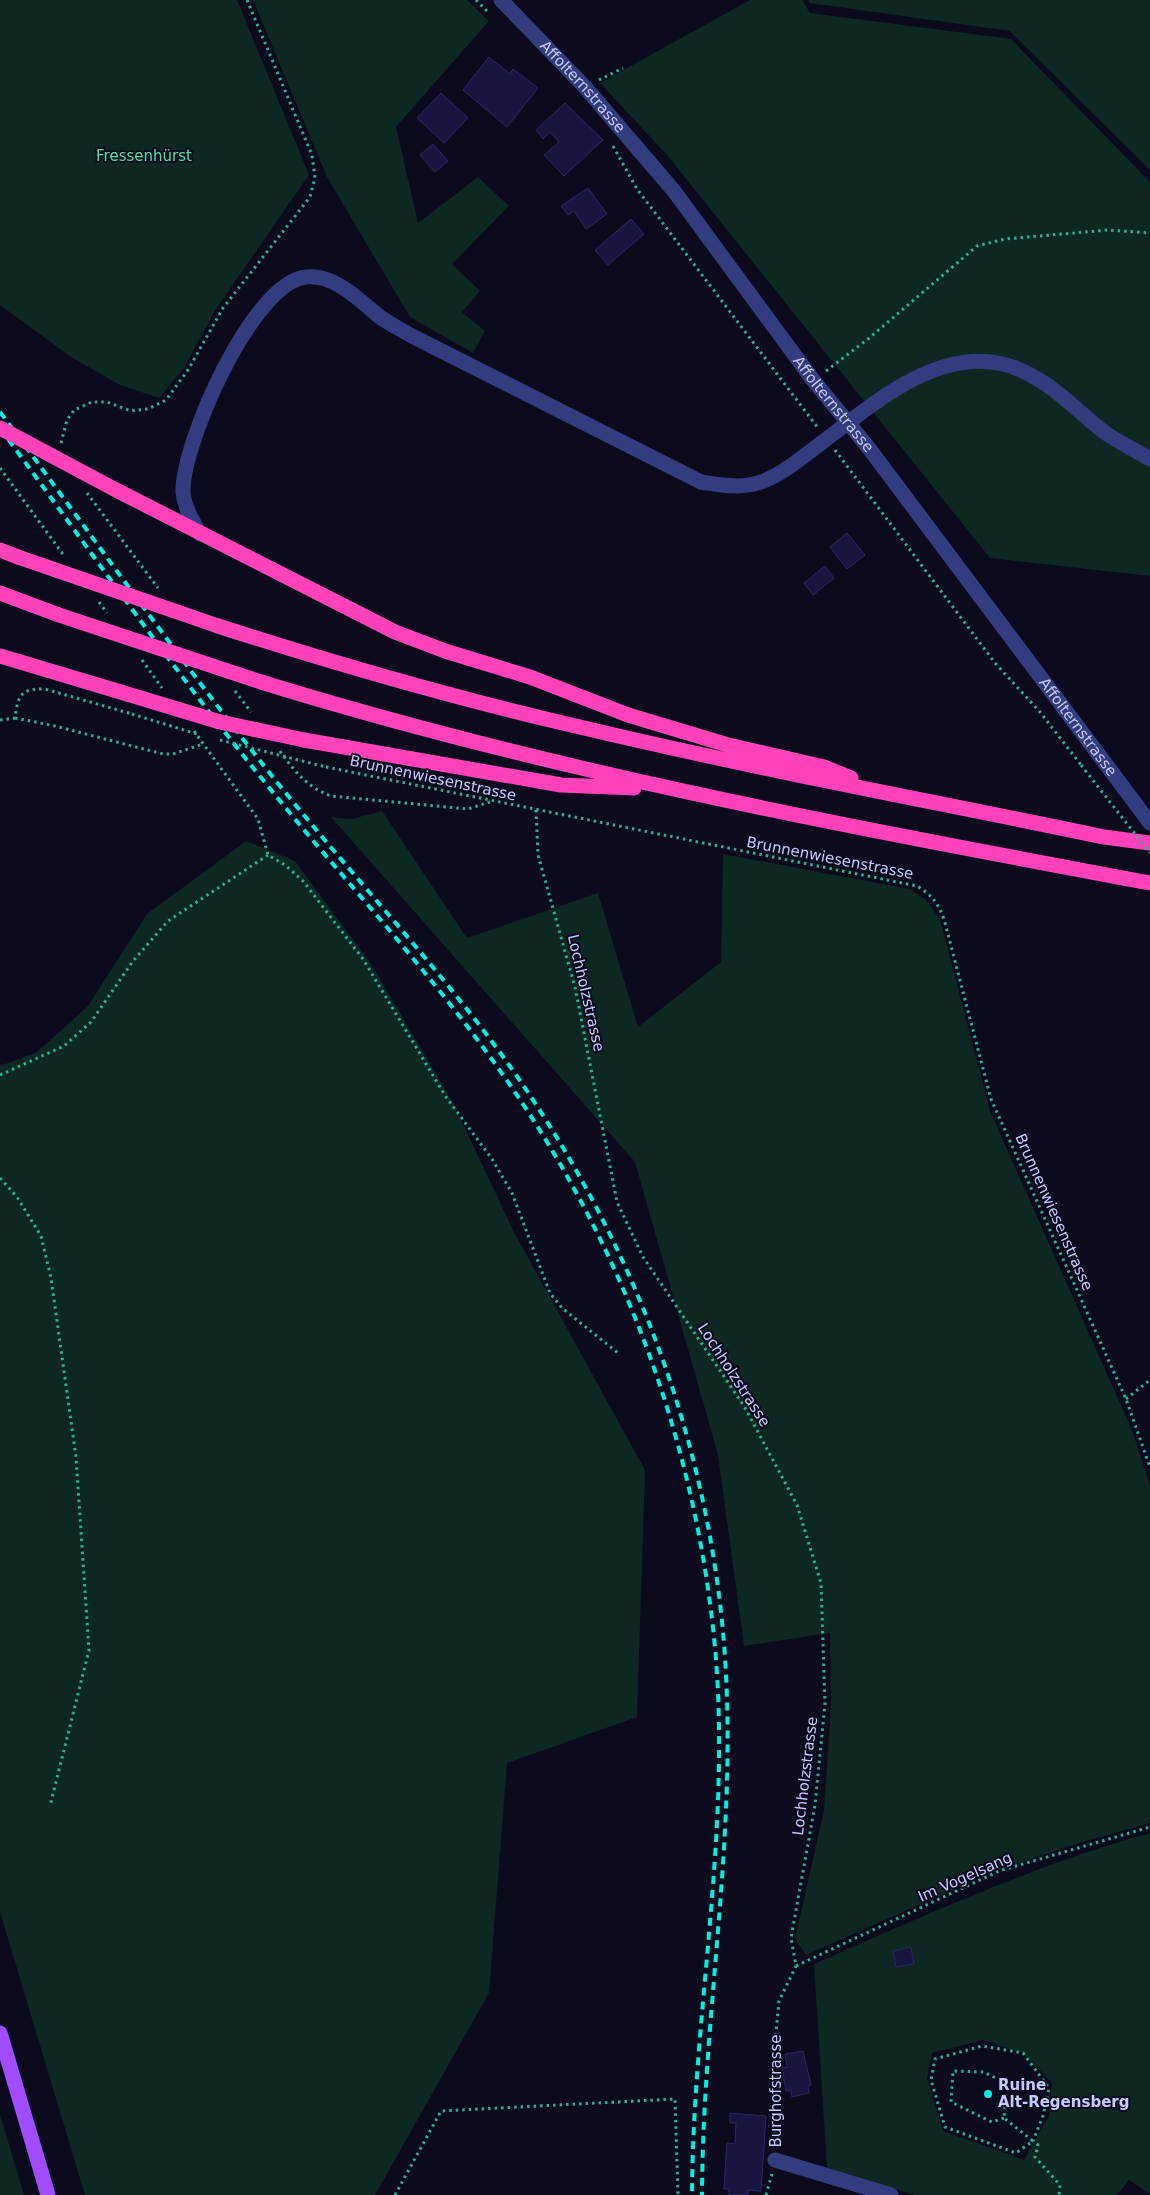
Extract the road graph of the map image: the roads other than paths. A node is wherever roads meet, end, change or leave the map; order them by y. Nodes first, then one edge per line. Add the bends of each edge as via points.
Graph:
1 (501, 0) edge
2 (848, 424) junction
3 (0, 428) edge
4 (1150, 459) edge
5 (200, 534) junction
6 (0, 550) edge
7 (0, 593) edge
8 (0, 656) edge
9 (674, 790) junction
10 (888, 792) junction
11 (1150, 823) edge
12 (1150, 843) edge
13 (1150, 883) edge
14 (0, 2033) edge
15 (775, 2160) road end
16 (48, 2195) edge
17 (892, 2195) edge

1 - 2 street, Affolternstrasse via 585,87 674,191
2 - 4 street via 912,380 940,366 970,360 998,363 1029,374 1056,390 1106,433
2 - 5 street via 782,472 760,482 733,487 701,482 410,335 331,280 319,276 304,277 284,285 248,326 196,434 186,462 183,494
2 - 11 street, Affolternstrasse
3 - 5 highway, bridge
5 - 10 highway via 395,632 445,651 530,677 628,715 728,745 824,767
6 - 10 highway, bridge via 309,655 492,706 708,756
7 - 9 highway, bridge via 261,682 482,745
8 - 9 highway, bridge via 220,722 304,740 561,785
9 - 13 highway
10 - 12 highway via 1104,837
14 - 16 main road
15 - 17 street, Burghofstrasse

